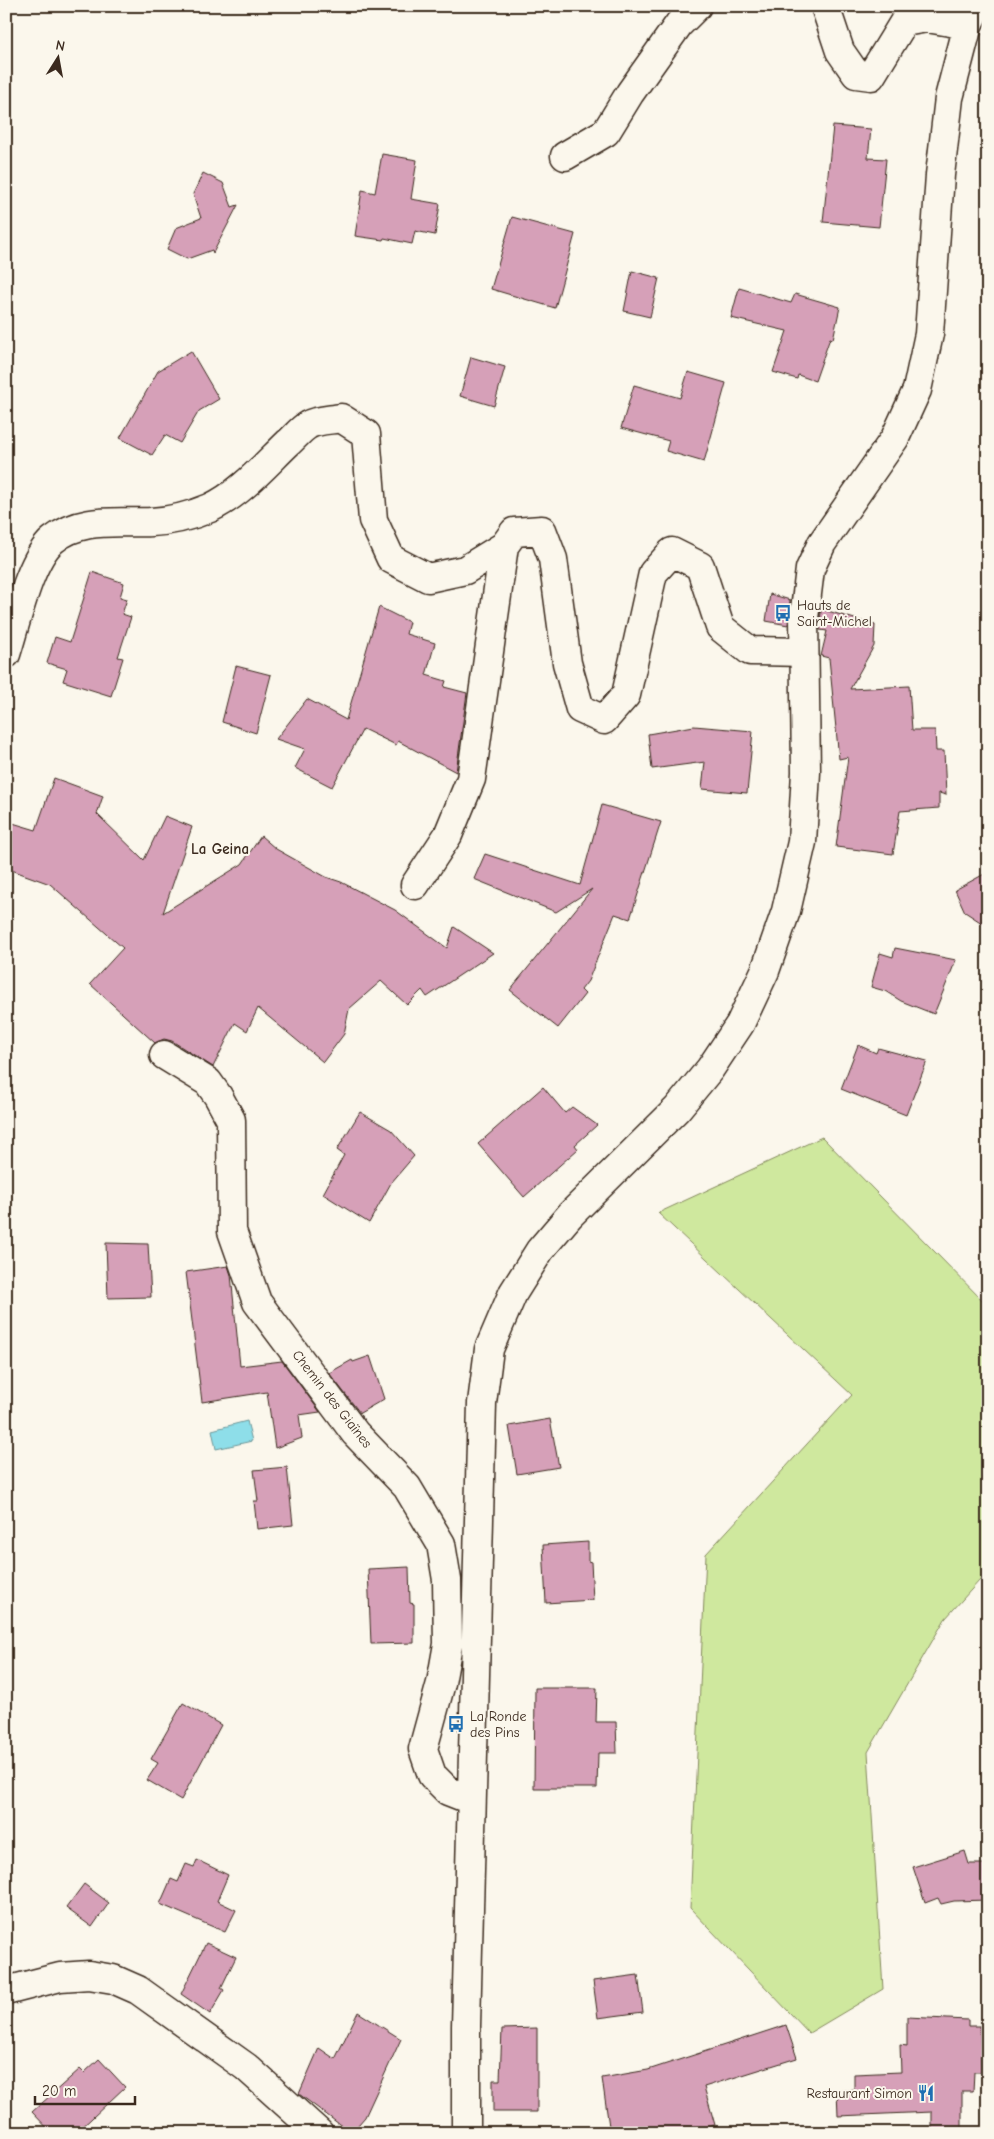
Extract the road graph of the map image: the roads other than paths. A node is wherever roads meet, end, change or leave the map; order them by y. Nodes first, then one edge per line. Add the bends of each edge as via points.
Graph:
1 (696, 6) edge
2 (825, 6) edge
3 (973, 16) edge
4 (565, 156) dead end
5 (504, 546) junction
6 (804, 652) junction
7 (6, 654) edge
8 (415, 885) dead end
9 (164, 1055) dead end
10 (471, 1800) junction
11 (6, 1991) edge
12 (319, 2133) edge
13 (466, 2133) edge

1 - 4 street via 679,24 606,132
2 - 3 street via 840,51 856,74 871,76 904,22
3 - 6 street via 949,98 929,334 917,390 895,438 822,543 810,569
5 - 6 street via 514,532 542,530 554,559 567,663 580,709 604,720 626,695 653,573 672,552 700,566 720,627 750,651
5 - 7 street via 466,570 428,578 391,559 372,520 366,434 341,418 308,425 234,493 210,508 172,520 86,524 53,540 41,553 33,571
5 - 8 street via 471,779 448,835
6 - 10 street via 806,772 802,842 786,911 765,971 740,1024 710,1069 677,1109 570,1215 540,1250 512,1292 489,1349 482,1403
9 - 10 street, Chemin des Giaïnes via 208,1082 231,1120 232,1231 257,1302 355,1433 407,1487 441,1544 447,1580 448,1644 423,1749 432,1775 448,1791
10 - 13 street
11 - 12 street via 60,1977 88,1975 114,1979 138,1990 246,2067

